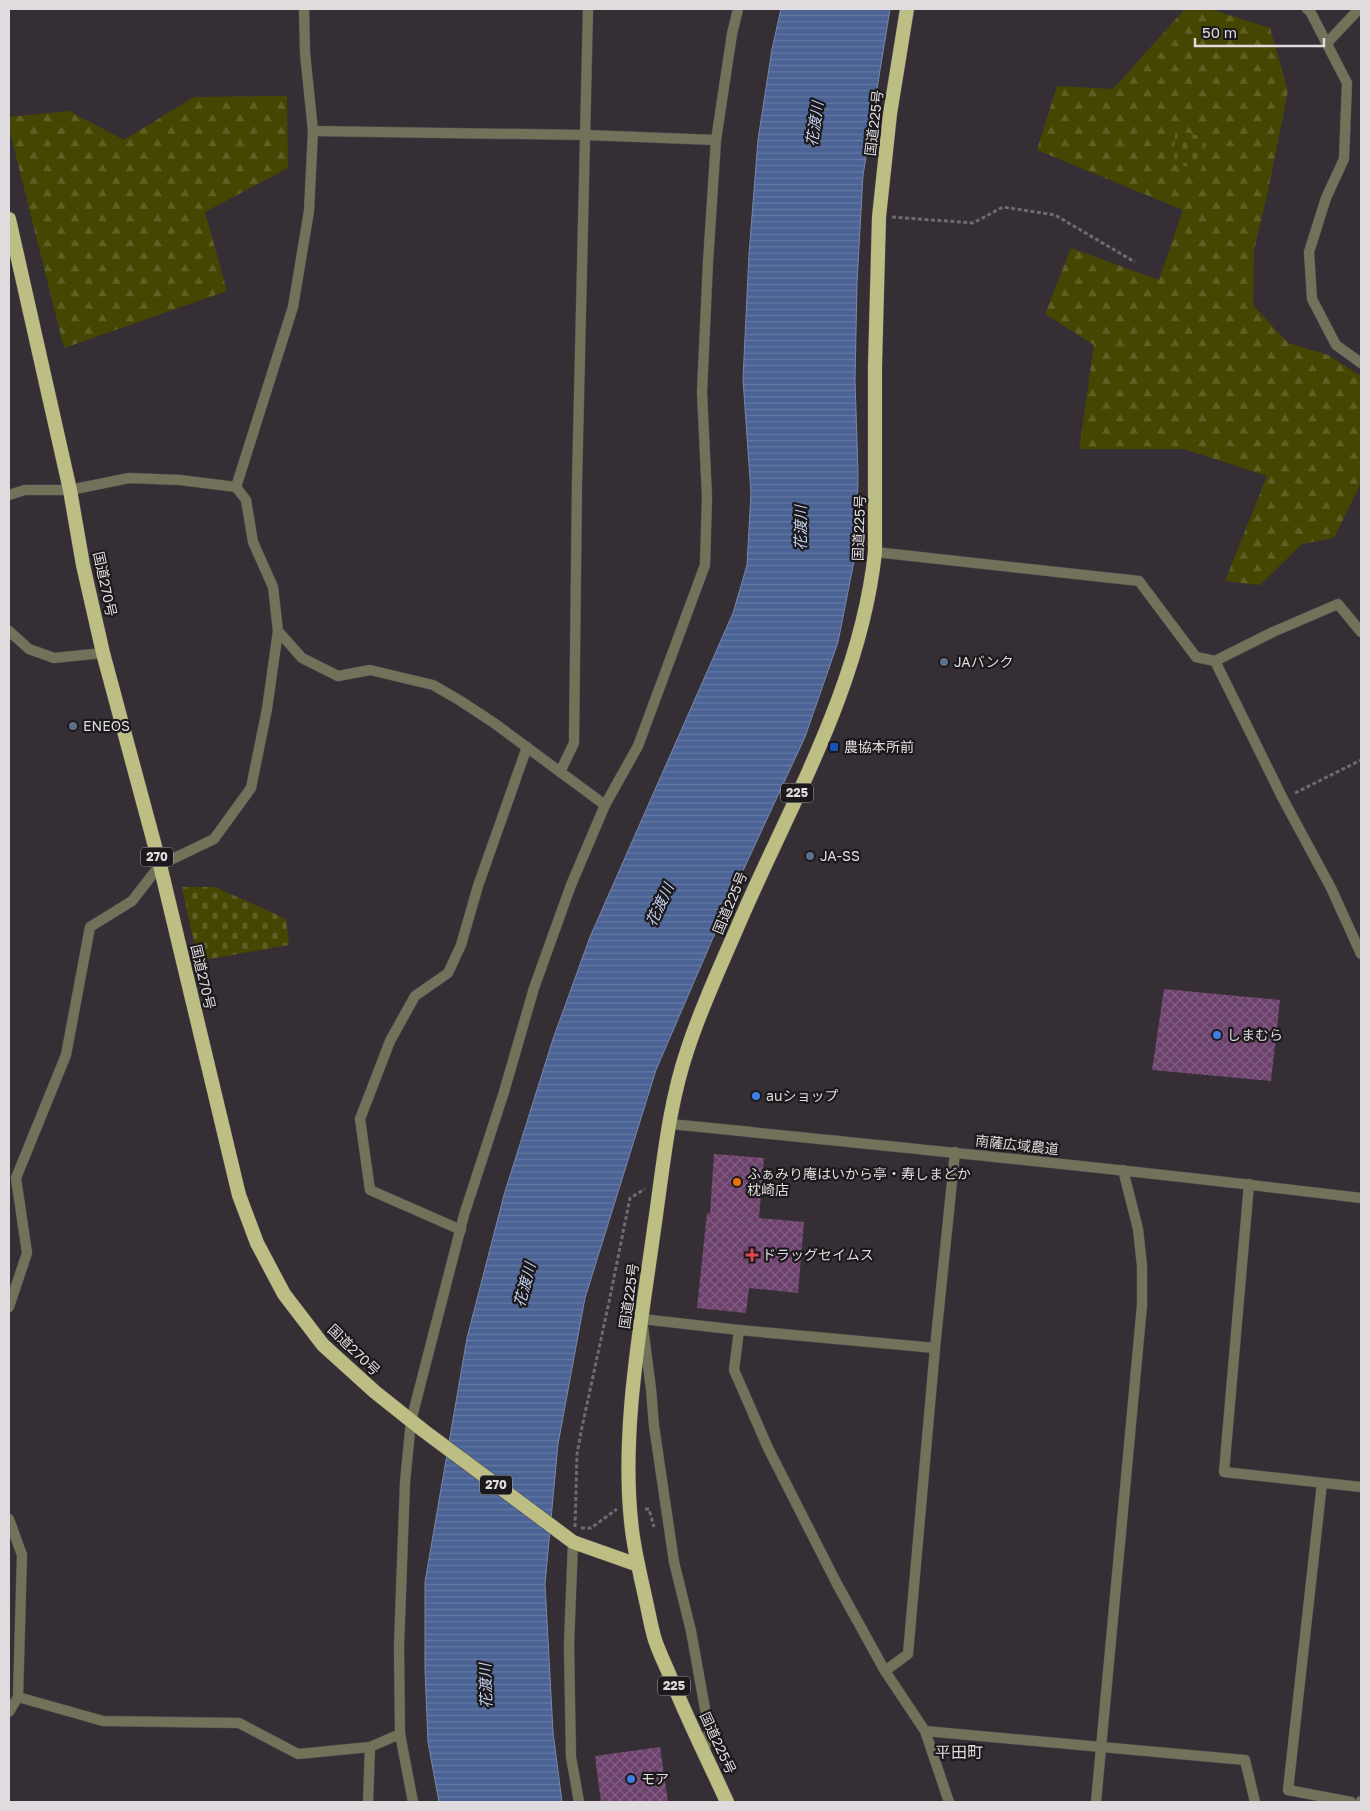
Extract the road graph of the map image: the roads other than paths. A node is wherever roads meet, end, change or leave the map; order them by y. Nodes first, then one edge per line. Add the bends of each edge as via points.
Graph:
1 (304, 9) edge
2 (588, 9) edge
3 (738, 9) edge
4 (907, 9) edge
5 (1307, 9) edge
6 (1359, 9) edge
7 (1327, 43) junction
8 (313, 131) junction
9 (586, 135) junction
10 (716, 140) junction
11 (9, 220) edge
12 (1361, 363) edge
13 (236, 487) junction
14 (70, 490) junction
15 (9, 495) edge
16 (875, 552) junction
17 (9, 631) edge
18 (278, 631) junction
19 (1361, 632) edge
20 (103, 653) junction
21 (1215, 661) junction
22 (527, 747) junction
23 (560, 772) junction
24 (605, 805) junction
25 (160, 865) junction
26 (1361, 954) edge
27 (670, 1124) junction
28 (955, 1152) junction
29 (1122, 1170) junction
30 (1249, 1184) junction
31 (1361, 1198) edge
32 (461, 1230) junction
33 (9, 1307) edge
34 (642, 1319) junction
35 (739, 1330) junction
36 (935, 1348) junction
37 (411, 1421) junction
38 (1322, 1483) junction
39 (1361, 1487) edge
40 (9, 1519) edge
41 (572, 1536) junction
42 (638, 1565) junction
43 (885, 1671) junction
44 (18, 1697) junction
45 (9, 1712) edge
46 (925, 1731) junction
47 (400, 1734) junction
48 (1100, 1746) junction
49 (370, 1747) junction
50 (704, 1752) junction
51 (368, 1802) edge
52 (413, 1802) edge
53 (579, 1802) edge
54 (727, 1802) edge
55 (949, 1802) edge
56 (1096, 1802) edge
57 (1255, 1802) edge
58 (1351, 1802) edge

1 - 8 street
2 - 9 street
3 - 10 street
4 - 16 highway, 国道225号 / 225 via 890,114 879,217
5 - 7 street
6 - 7 street
7 - 12 street via 1347,83 1344,159 1326,198 1309,252 1312,300 1336,346
8 - 9 street
8 - 13 street via 310,211 293,307
9 - 10 street
9 - 23 street via 574,743
10 - 24 street via 702,392 707,497 706,565 638,746
11 - 14 highway, 国道270号 / 270
13 - 14 street via 129,478
13 - 18 street via 246,500 253,542 273,587
14 - 15 street via 25,490
14 - 20 highway, 国道270号 / 270
16 - 21 street via 1140,581 1196,657
16 - 27 highway, 国道225号 / 225 via 866,615 854,658 833,714 700,1016 687,1050
17 - 20 street via 29,649 54,658
18 - 22 street via 302,658 338,676 370,670 433,685 494,722
18 - 25 street via 251,788 214,839
19 - 21 street via 1338,604
20 - 25 highway, 国道270号 / 270
21 - 26 street via 1331,888
22 - 23 street
22 - 32 street via 478,886 461,945 448,974 415,996 390,1042 360,1119 370,1190
23 - 24 street
24 - 32 street via 571,885 534,988
25 - 33 street via 132,901 90,928 66,1056 16,1178 27,1253
25 - 37 highway, 国道270号 / 270 via 224,1140 257,1243 284,1294 323,1345
27 - 28 street, 南薩広域農道
27 - 34 highway, 国道225号 / 225
28 - 29 street, 南薩広域農道
28 - 36 street
29 - 30 street, 南薩広域農道
29 - 48 street via 1138,1229 1142,1305
30 - 31 street, 南薩広域農道
30 - 38 street via 1224,1472
32 - 37 street
34 - 35 street
34 - 42 highway, 国道225号 / 225 via 630,1421 629,1468 632,1530
34 - 50 street via 674,1562 691,1632 709,1732
35 - 36 street
35 - 43 street via 734,1370 768,1448 836,1584
36 - 43 street via 908,1654
37 - 41 highway, 国道270号 / 270
37 - 47 street via 405,1482 399,1646
38 - 39 street
38 - 58 street via 1288,1790
40 - 44 street via 22,1555
41 - 42 highway, 国道270号 / 270
41 - 53 street via 569,1645 571,1757
42 - 50 highway, 国道225号 / 225 via 655,1641
43 - 46 street
44 - 45 street
44 - 49 street via 103,1721 238,1723 298,1754
46 - 48 street
46 - 55 street
47 - 49 street
47 - 52 street
48 - 56 street
48 - 57 street via 1246,1760
49 - 51 street
50 - 54 highway, 国道225号 / 225

